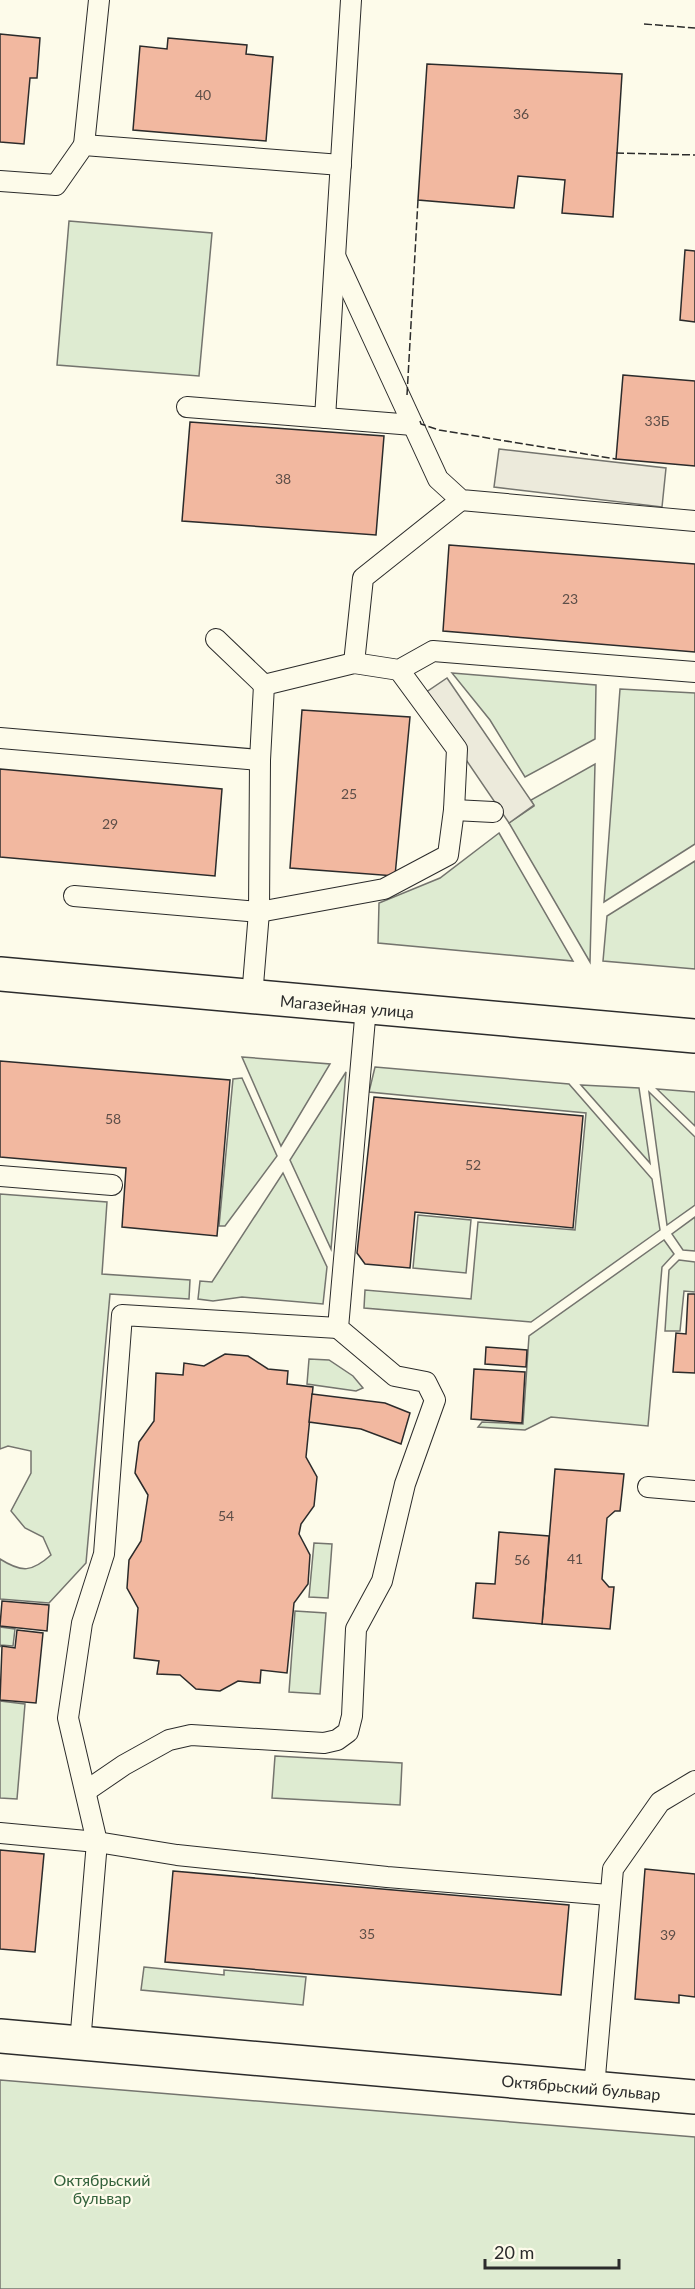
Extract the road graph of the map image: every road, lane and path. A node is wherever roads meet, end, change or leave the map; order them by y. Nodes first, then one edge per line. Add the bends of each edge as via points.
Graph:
1 (99, 0) edge
2 (351, 0) edge
3 (84, 145) junction
4 (341, 165) junction
5 (0, 181) edge
6 (336, 258) junction
7 (187, 407) dead end
8 (325, 418) junction
9 (413, 425) junction
10 (461, 500) junction
11 (695, 521) edge
12 (216, 639) dead end
13 (354, 663) junction
14 (399, 670) junction
15 (695, 672) edge
16 (264, 686) junction
17 (0, 738) edge
18 (260, 760) junction
19 (454, 810) junction
20 (494, 812) dead end
21 (74, 896) dead end
22 (259, 912) junction
23 (0, 974) edge
24 (252, 997) junction
25 (366, 1008) junction
26 (695, 1036) edge
27 (0, 1176) edge
28 (112, 1185) dead end
29 (338, 1328) junction
30 (648, 1487) dead end
31 (695, 1491) edge
32 (695, 1781) edge
33 (86, 1791) junction
34 (0, 1833) edge
35 (97, 1842) junction
36 (609, 1895) junction
37 (0, 2036) edge
38 (80, 2043) junction
39 (594, 2088) junction
40 (695, 2097) edge

1 - 3 lane
2 - 4 lane
3 - 4 lane
3 - 5 lane via 56,185
4 - 6 lane
6 - 8 lane
6 - 9 lane
7 - 8 lane
8 - 9 lane
9 - 10 lane via 438,479
10 - 11 lane
10 - 13 lane via 363,578
12 - 16 lane
13 - 14 lane
13 - 16 lane
14 - 15 lane via 433,651
14 - 19 lane via 457,749
16 - 18 lane
17 - 18 lane
18 - 22 lane
19 - 20 lane
19 - 22 lane via 448,855 384,889
21 - 22 lane
22 - 24 lane
23 - 24 street, Магазейная улица
24 - 25 street, Магазейная улица
25 - 26 street, Магазейная улица
25 - 29 lane
27 - 28 lane
29 - 33 lane via 122,1316 104,1554 82,1623 68,1718
29 - 33 lane via 395,1376 426,1382 435,1400 405,1484 381,1581 356,1629 348,1732 324,1743 191,1735 169,1740
30 - 31 lane
32 - 36 lane via 660,1802 613,1869
33 - 35 lane
34 - 35 lane
35 - 36 lane via 177,1855 387,1877
35 - 38 lane
36 - 39 lane
37 - 38 street, Октябрьский бульвар
38 - 39 street, Октябрьский бульвар
39 - 40 street, Октябрьский бульвар

